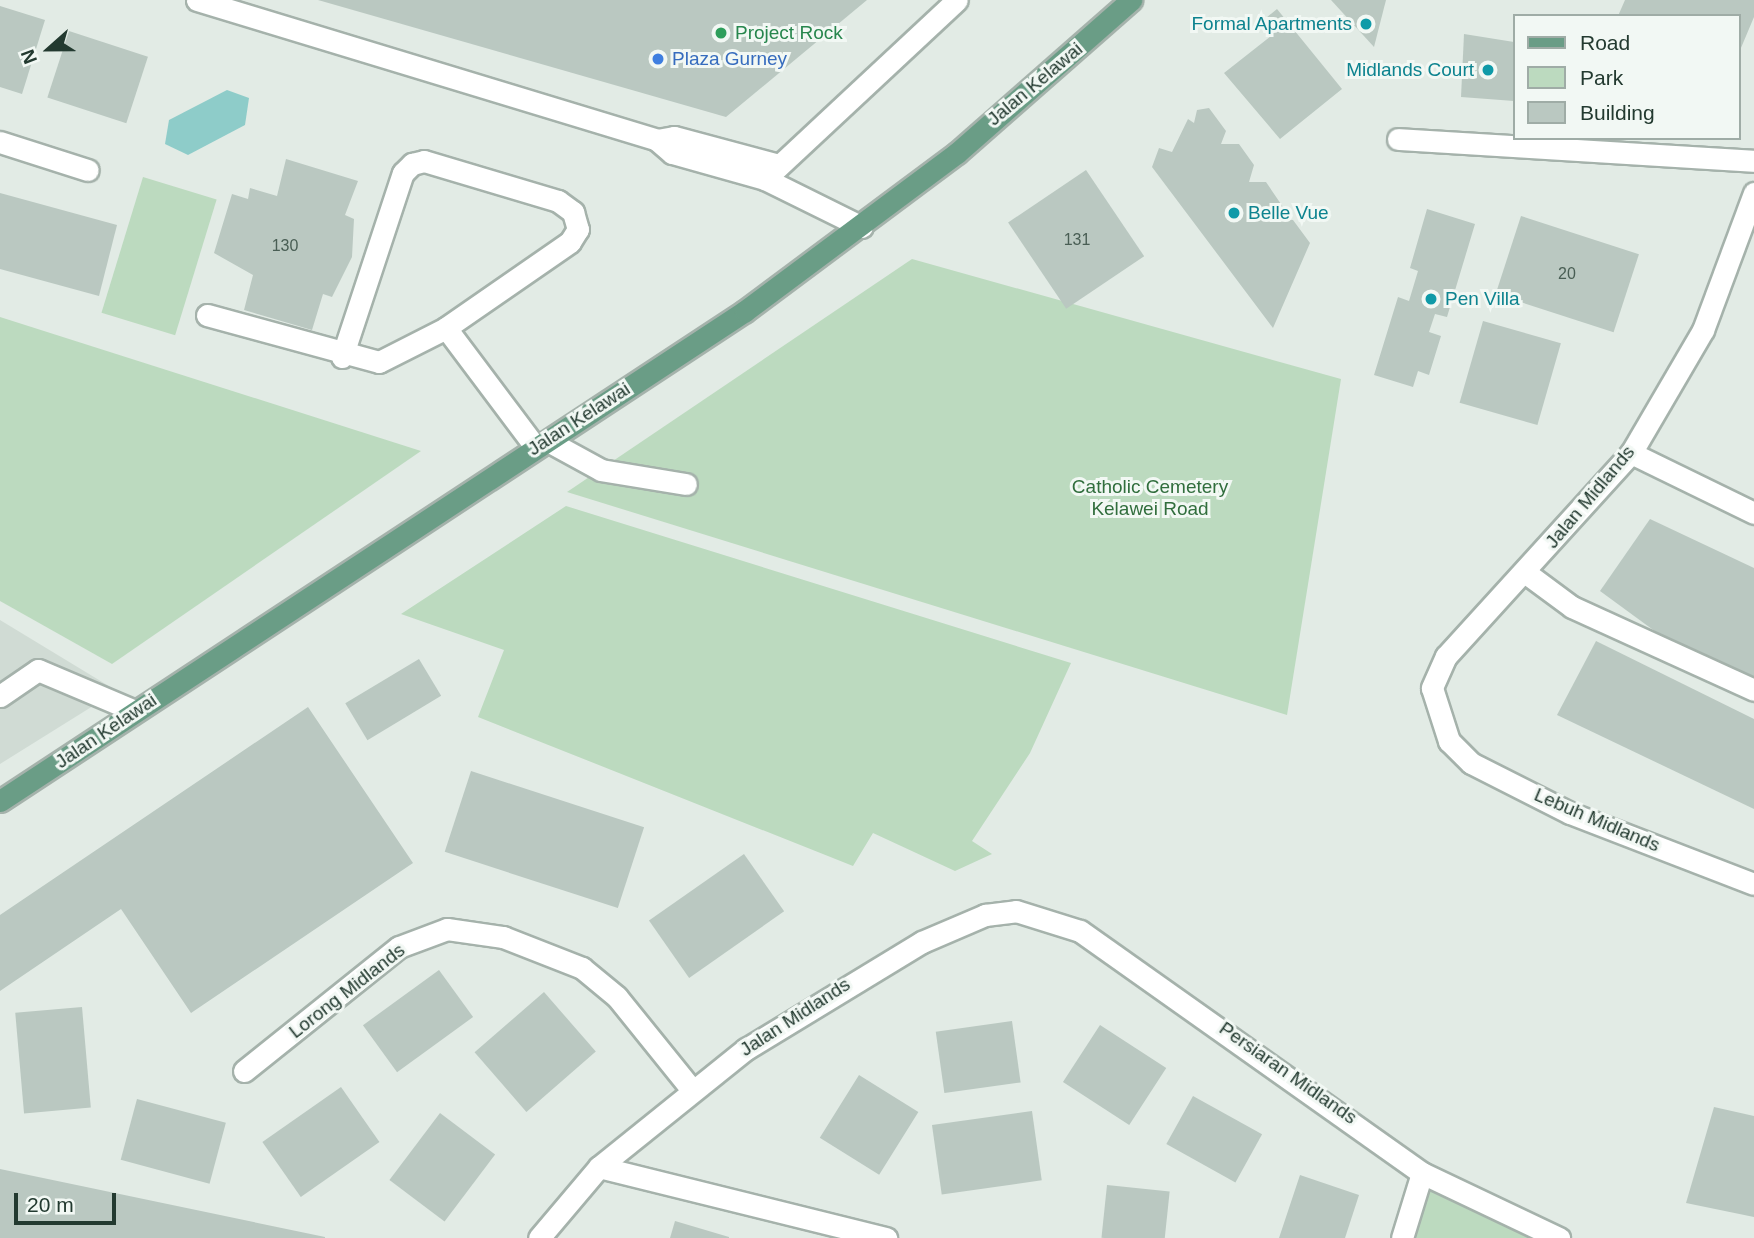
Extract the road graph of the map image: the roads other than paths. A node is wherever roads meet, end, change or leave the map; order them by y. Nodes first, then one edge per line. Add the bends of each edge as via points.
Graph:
1 (197, 0) edge
2 (957, 0) edge
3 (1131, 0) edge
4 (1398, 139) dead end
5 (0, 142) edge
6 (1754, 161) edge
7 (88, 170) dead end
8 (772, 172) junction
9 (1754, 193) edge
10 (862, 227) junction
11 (207, 315) dead end
12 (446, 328) junction
13 (342, 357) junction
14 (542, 444) junction
15 (1631, 453) junction
16 (686, 484) dead end
17 (1754, 513) edge
18 (1526, 573) junction
19 (1754, 690) edge
20 (0, 696) edge
21 (135, 711) junction
22 (1449, 741) joint
23 (0, 802) edge
24 (1754, 884) edge
25 (1016, 911) joint
26 (243, 1071) dead end
27 (692, 1090) junction
28 (600, 1167) junction
29 (1422, 1173) junction
30 (539, 1238) edge
31 (886, 1238) edge
32 (1402, 1238) edge
33 (1559, 1238) edge

1 - 8 street via 657,140 674,137
2 - 8 street
3 - 10 main road, Jalan Kelawai
4 - 6 street
5 - 7 street
8 - 10 street
9 - 15 street, Jalan Midlands via 1703,330
10 - 14 main road, Jalan Kelawai
11 - 13 street
12 - 13 street via 379,362
12 - 13 street via 570,242 578,229 573,212 558,201 424,161 412,164 403,173
12 - 14 street
14 - 16 street via 601,470
14 - 21 main road, Jalan Kelawai
15 - 17 street
15 - 18 street, Jalan Midlands
18 - 19 street via 1572,607
18 - 22 street, Jalan Midlands via 1446,656 1432,688
20 - 21 street via 38,670
21 - 23 main road, Jalan Kelawai
22 - 24 street, Lebuh Midlands via 1471,763 1570,814
25 - 27 street, Jalan Midlands via 985,915 875,966
25 - 29 street, Persiaran Midlands via 1080,931 1138,965
26 - 27 street, Lorong Midlands via 399,947 447,929 503,937 582,968 617,997
27 - 28 street, Jalan Midlands
28 - 30 street, Jalan Midlands
28 - 31 street
29 - 32 street
29 - 33 street, Persiaran Midlands

